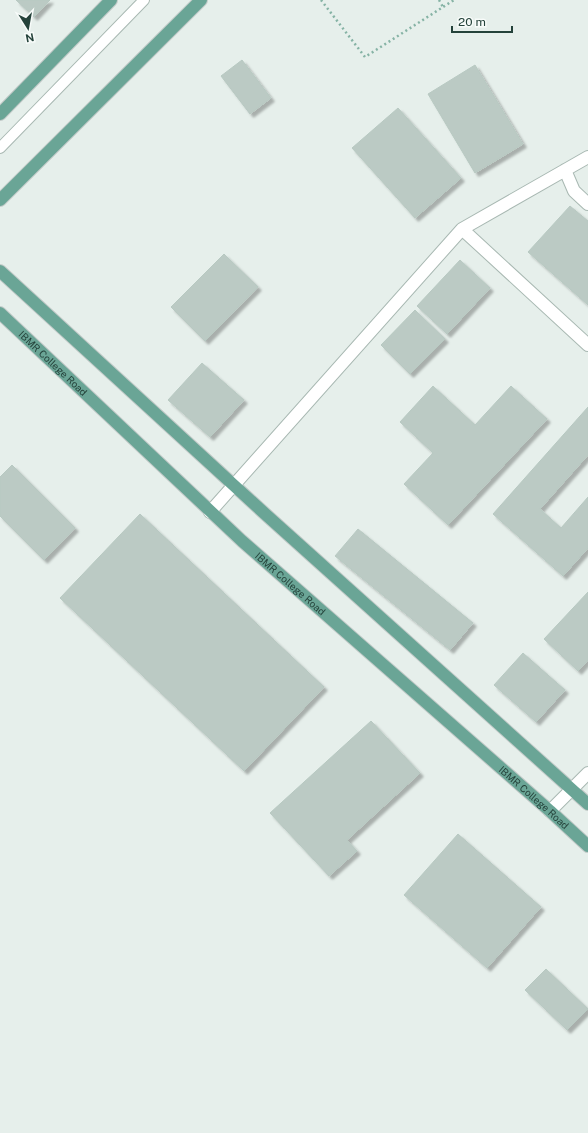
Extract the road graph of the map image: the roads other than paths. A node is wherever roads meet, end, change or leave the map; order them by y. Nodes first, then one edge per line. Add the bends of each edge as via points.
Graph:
1 (111, 0) edge
2 (144, 0) edge
3 (201, 0) edge
4 (0, 114) edge
5 (0, 148) edge
6 (588, 157) edge
7 (565, 170) junction
8 (0, 200) edge
9 (588, 204) edge
10 (462, 229) junction
11 (0, 271) edge
12 (0, 313) edge
13 (588, 345) edge
14 (234, 486) junction
15 (210, 512) junction
16 (588, 773) edge
17 (572, 789) junction
18 (588, 804) edge
19 (550, 811) junction
20 (588, 846) edge

1 - 4 main road
2 - 5 lane
3 - 8 main road
6 - 7 street
7 - 9 street via 574,192
7 - 10 street
10 - 13 street
10 - 14 street
11 - 14 main road
12 - 15 main road, IBMR College Road
14 - 15 street
14 - 17 main road
15 - 19 main road, IBMR College Road
16 - 17 street
17 - 18 main road
17 - 19 street
19 - 20 main road, IBMR College Road

